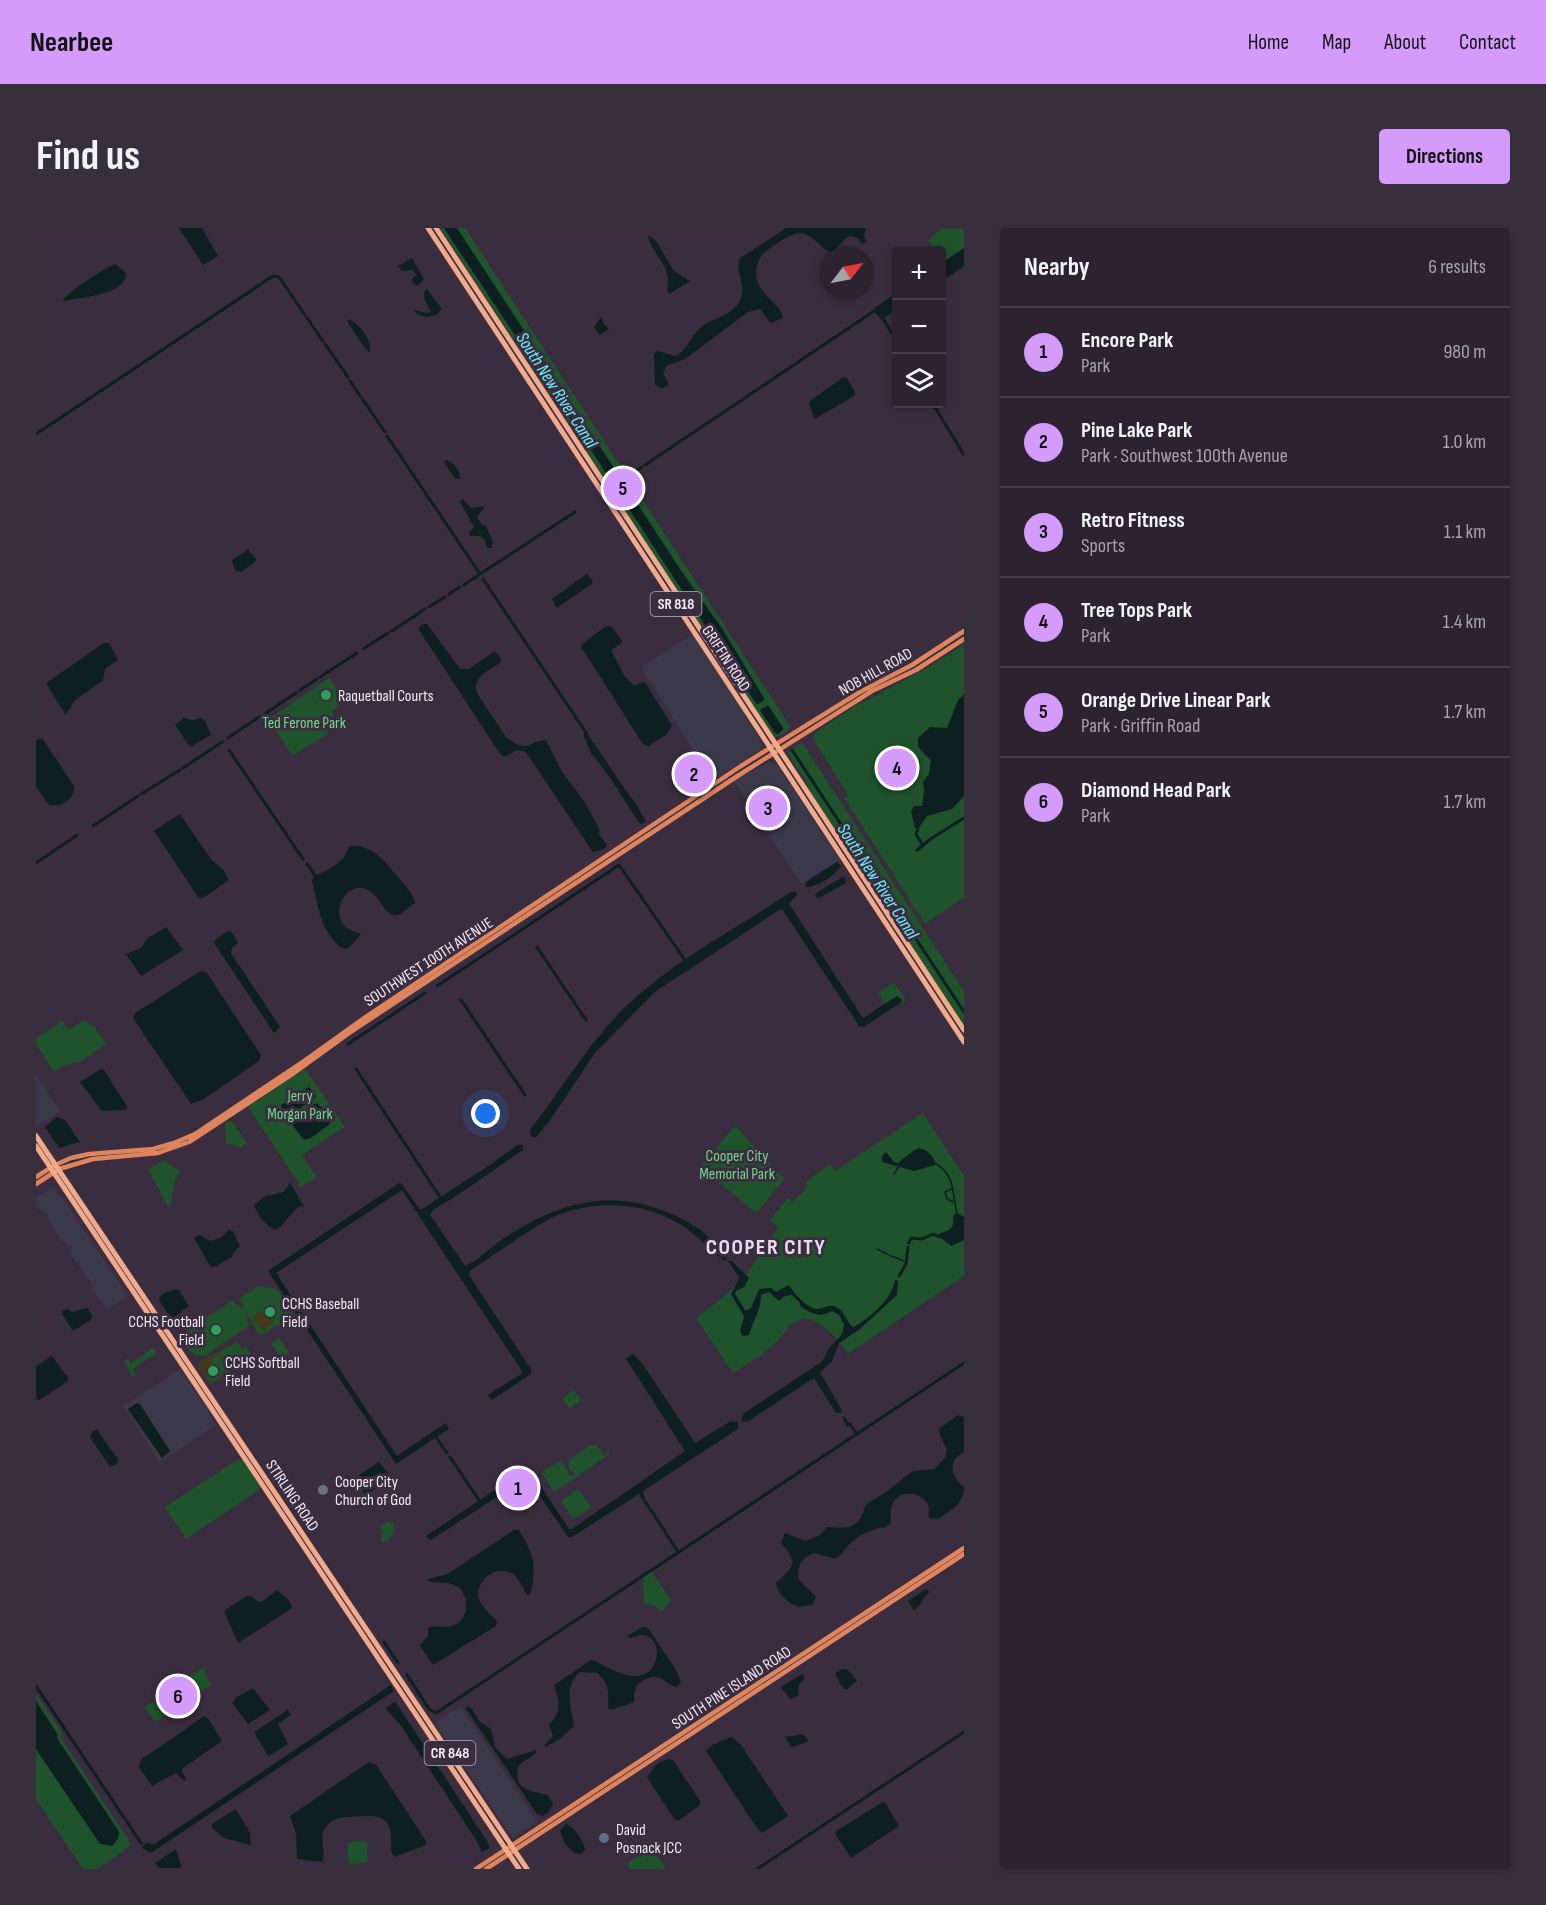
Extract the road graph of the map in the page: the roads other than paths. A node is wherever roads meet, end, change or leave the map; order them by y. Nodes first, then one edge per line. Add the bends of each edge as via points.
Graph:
1 (428, 228) edge
2 (436, 228) edge
3 (684, 615) junction
4 (694, 619) junction
5 (964, 631) edge
6 (695, 633) junction
7 (964, 639) edge
8 (708, 641) junction
9 (796, 731) joint
10 (800, 736) joint
11 (775, 749) junction
12 (833, 843) junction
13 (863, 877) junction
14 (861, 886) junction
15 (888, 916) junction
16 (901, 946) junction
17 (929, 977) junction
18 (964, 1030) edge
19 (964, 1042) edge
20 (36, 1136) edge
21 (36, 1146) edge
22 (55, 1168) junction
23 (36, 1177) edge
24 (36, 1184) edge
25 (964, 1548) edge
26 (964, 1554) edge
27 (510, 1850) junction
28 (476, 1869) edge
29 (486, 1869) edge
30 (519, 1869) edge
31 (527, 1869) edge

1 - 3 main road, GRIFFIN ROAD / SR 818
2 - 4 main road, GRIFFIN ROAD / SR 818
3 - 4 main road
3 - 6 main road, GRIFFIN ROAD / SR 818
4 - 8 main road, GRIFFIN ROAD / SR 818
5 - 9 main road, NOB HILL ROAD
6 - 8 main road
6 - 11 main road, GRIFFIN ROAD / SR 818
7 - 10 main road, NOB HILL ROAD
8 - 11 main road, GRIFFIN ROAD / SR 818
9 - 11 main road, SOUTHWEST 100TH AVENUE
10 - 11 main road, SOUTHWEST 100TH AVENUE
11 - 12 main road, GRIFFIN ROAD / SR 818
11 - 13 main road, GRIFFIN ROAD / SR 818
11 - 22 main road, SOUTHWEST 100TH AVENUE via 193,1140 158,1153 93,1159
12 - 13 main road
12 - 14 main road, GRIFFIN ROAD / SR 818
13 - 15 main road, GRIFFIN ROAD / SR 818
14 - 15 main road
14 - 16 main road, GRIFFIN ROAD / SR 818
15 - 17 main road, GRIFFIN ROAD / SR 818
16 - 17 main road
16 - 19 main road, GRIFFIN ROAD / SR 818
17 - 18 main road, GRIFFIN ROAD / SR 818
20 - 22 main road, STIRLING ROAD / CR 848
21 - 22 main road, STIRLING ROAD / CR 848
22 - 23 main road
22 - 24 main road
22 - 27 main road, STIRLING ROAD / CR 848
25 - 27 main road, SOUTH PINE ISLAND ROAD
26 - 27 main road, SOUTH PINE ISLAND ROAD
27 - 28 main road
27 - 29 main road
27 - 30 main road, STIRLING ROAD / CR 848
27 - 31 main road, STIRLING ROAD / CR 848

